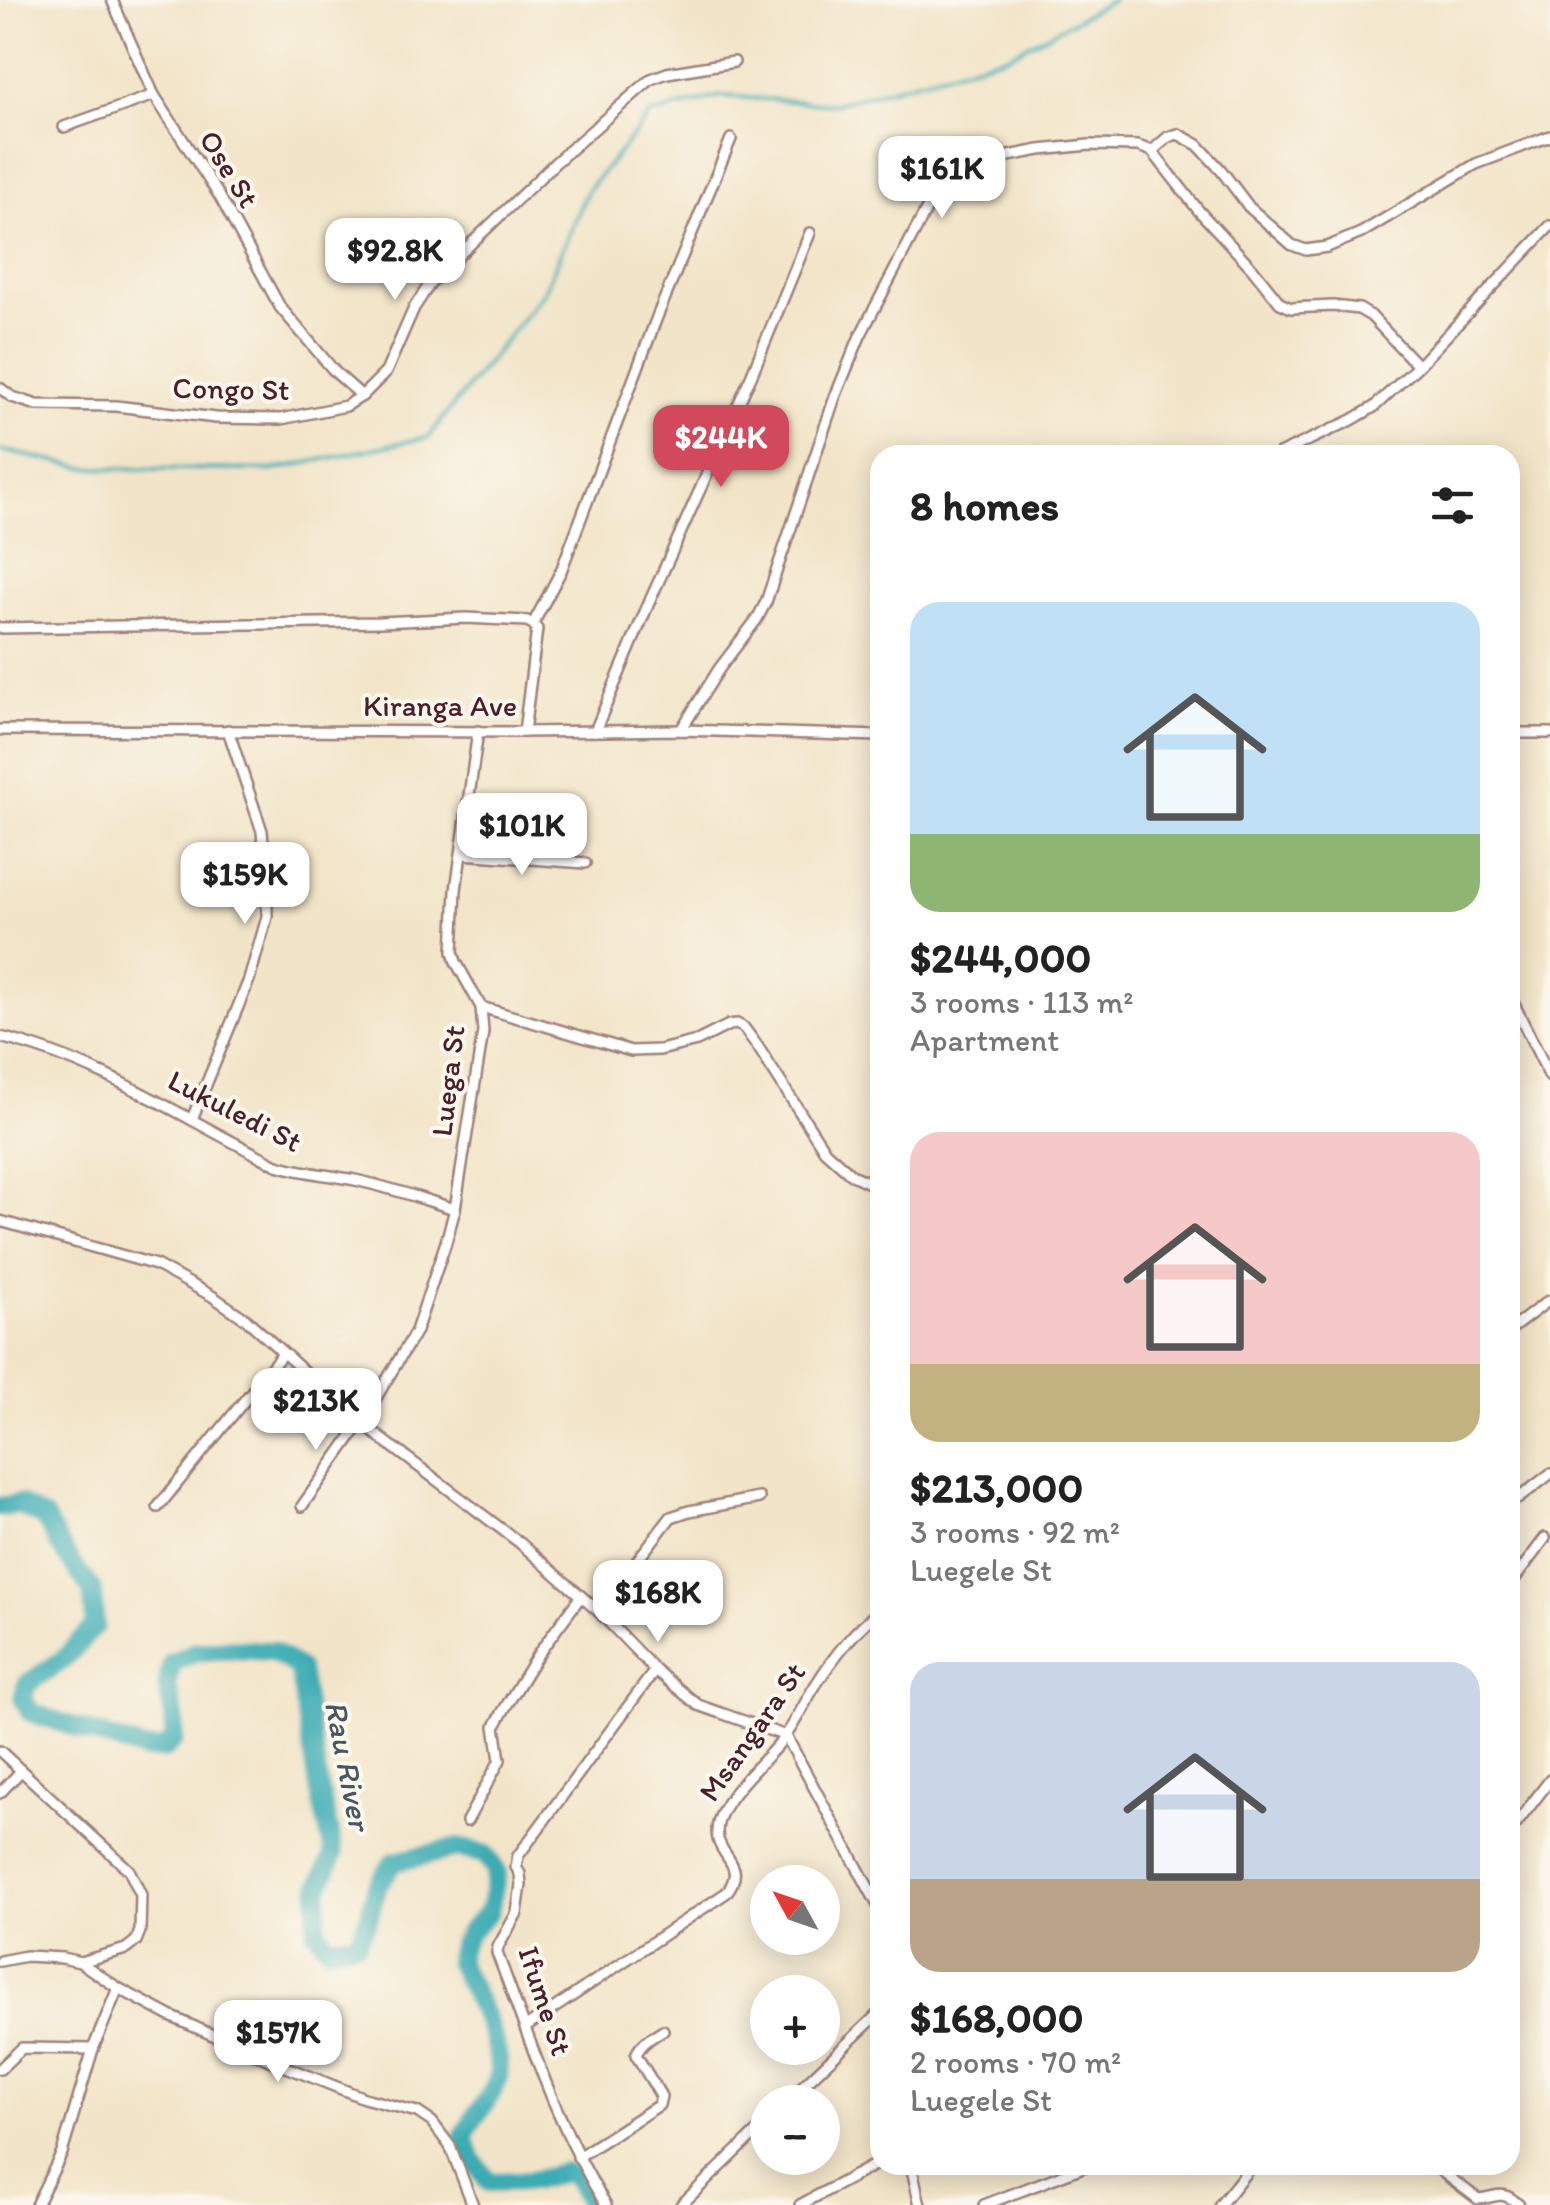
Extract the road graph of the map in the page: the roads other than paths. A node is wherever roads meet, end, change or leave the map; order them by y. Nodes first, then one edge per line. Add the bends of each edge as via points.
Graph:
1 (112, 0) edge
2 (734, 62) dead end
3 (154, 95) junction
4 (64, 128) dead end
5 (1550, 136) edge
6 (731, 139) dead end
7 (1152, 151) junction
8 (1550, 226) edge
9 (810, 234) dead end
10 (1418, 366) junction
11 (0, 388) edge
12 (362, 396) junction
13 (1298, 445) edge
14 (534, 624) junction
15 (0, 628) edge
16 (0, 730) edge
17 (228, 730) junction
18 (682, 730) junction
19 (478, 731) junction
20 (596, 731) junction
21 (524, 732) junction
22 (1520, 733) edge
23 (1550, 734) edge
24 (870, 736) edge
25 (462, 854) junction
26 (585, 864) dead end
27 (481, 1006) junction
28 (1520, 1028) edge
29 (0, 1037) edge
30 (1550, 1078) edge
31 (192, 1118) junction
32 (870, 1183) edge
33 (455, 1210) junction
34 (0, 1221) edge
35 (1548, 1301) dead end
36 (1520, 1322) edge
37 (284, 1352) junction
38 (361, 1424) junction
39 (1550, 1474) edge
40 (1520, 1497) edge
41 (759, 1498) dead end
42 (158, 1506) dead end
43 (302, 1506) dead end
44 (1544, 1538) dead end
45 (1520, 1571) edge
46 (581, 1596) junction
47 (598, 1612) junction
48 (870, 1618) edge
49 (656, 1670) junction
50 (786, 1736) junction
51 (0, 1750) edge
52 (20, 1771) junction
53 (1550, 1780) edge
54 (0, 1793) edge
55 (1520, 1819) edge
56 (467, 1822) dead end
57 (870, 1891) edge
58 (0, 1961) edge
59 (80, 1962) junction
60 (118, 1988) junction
61 (870, 2022) edge
62 (526, 2028) junction
63 (663, 2030) dead end
64 (93, 2048) junction
65 (0, 2069) edge
66 (804, 2085) edge
67 (750, 2139) edge
68 (578, 2157) junction
69 (870, 2167) edge
70 (913, 2175) edge
71 (1062, 2175) edge
72 (1244, 2175) edge
73 (1447, 2175) edge
74 (36, 2205) edge
75 (473, 2205) edge
76 (606, 2205) edge
77 (681, 2205) edge
78 (800, 2205) edge
79 (920, 2205) edge
80 (984, 2205) edge
81 (1220, 2205) edge
82 (1520, 2205) edge

1 - 3 street, Ose St
2 - 12 street via 651,80 556,162 431,282 386,372
3 - 4 street
3 - 12 street, Ose St via 280,308
5 - 7 street via 1476,164 1361,233 1306,250 1292,246 1249,207 1198,145 1178,134
6 - 14 street via 561,571
7 - 10 street via 1280,303 1359,309
7 - 18 street via 1089,144 993,159 948,175 860,336 766,602
8 - 10 street
9 - 20 street
10 - 13 street via 1374,407
11 - 12 street, Congo St via 37,405 281,420 346,406
14 - 15 street via 466,618
14 - 21 street
16 - 17 street, Kiranga Ave
17 - 19 street, Kiranga Ave
17 - 31 street via 262,831 267,918
18 - 20 street, Kiranga Ave
18 - 24 street, Kiranga Ave
19 - 21 street, Kiranga Ave
19 - 25 street, Luega St
20 - 21 street, Kiranga Ave
22 - 23 street
25 - 26 street
25 - 27 street, Luega St via 453,952
27 - 32 street via 631,1051 698,1041 737,1024 825,1150
27 - 33 street, Luega St via 483,1032
28 - 30 street
29 - 31 street, Lukuledi St via 120,1080
31 - 33 street, Lukuledi St via 288,1169
33 - 38 street, Luega St via 416,1331
34 - 37 street via 156,1265 212,1296
35 - 36 street
37 - 38 street
37 - 42 street
38 - 43 street, Luega St
38 - 46 street
39 - 40 street
41 - 47 street via 671,1518
44 - 45 street
46 - 47 street
46 - 56 street via 495,1726 500,1760
47 - 49 street
48 - 50 street, Msangara St via 817,1683
49 - 50 street via 698,1705
49 - 62 street, Ifume St via 518,1856 516,1913 498,1953
50 - 57 street
50 - 62 street, Msangara St via 725,1805 718,1822 721,1849 736,1876 726,1892
51 - 52 street
52 - 54 street
52 - 59 street via 129,1870 141,1895 136,1941
53 - 55 street
58 - 59 street via 26,1956
59 - 60 street
60 - 64 street
60 - 75 street via 269,2060 417,2112 450,2146
61 - 66 street
62 - 68 street, Ifume St
63 - 68 street via 636,2055 662,2101
64 - 65 street via 22,2048
64 - 74 street via 62,2154
67 - 77 street
68 - 76 street, Ifume St
69 - 78 street
70 - 79 street
71 - 80 street
72 - 81 street
73 - 82 street via 1478,2200 1496,2194

